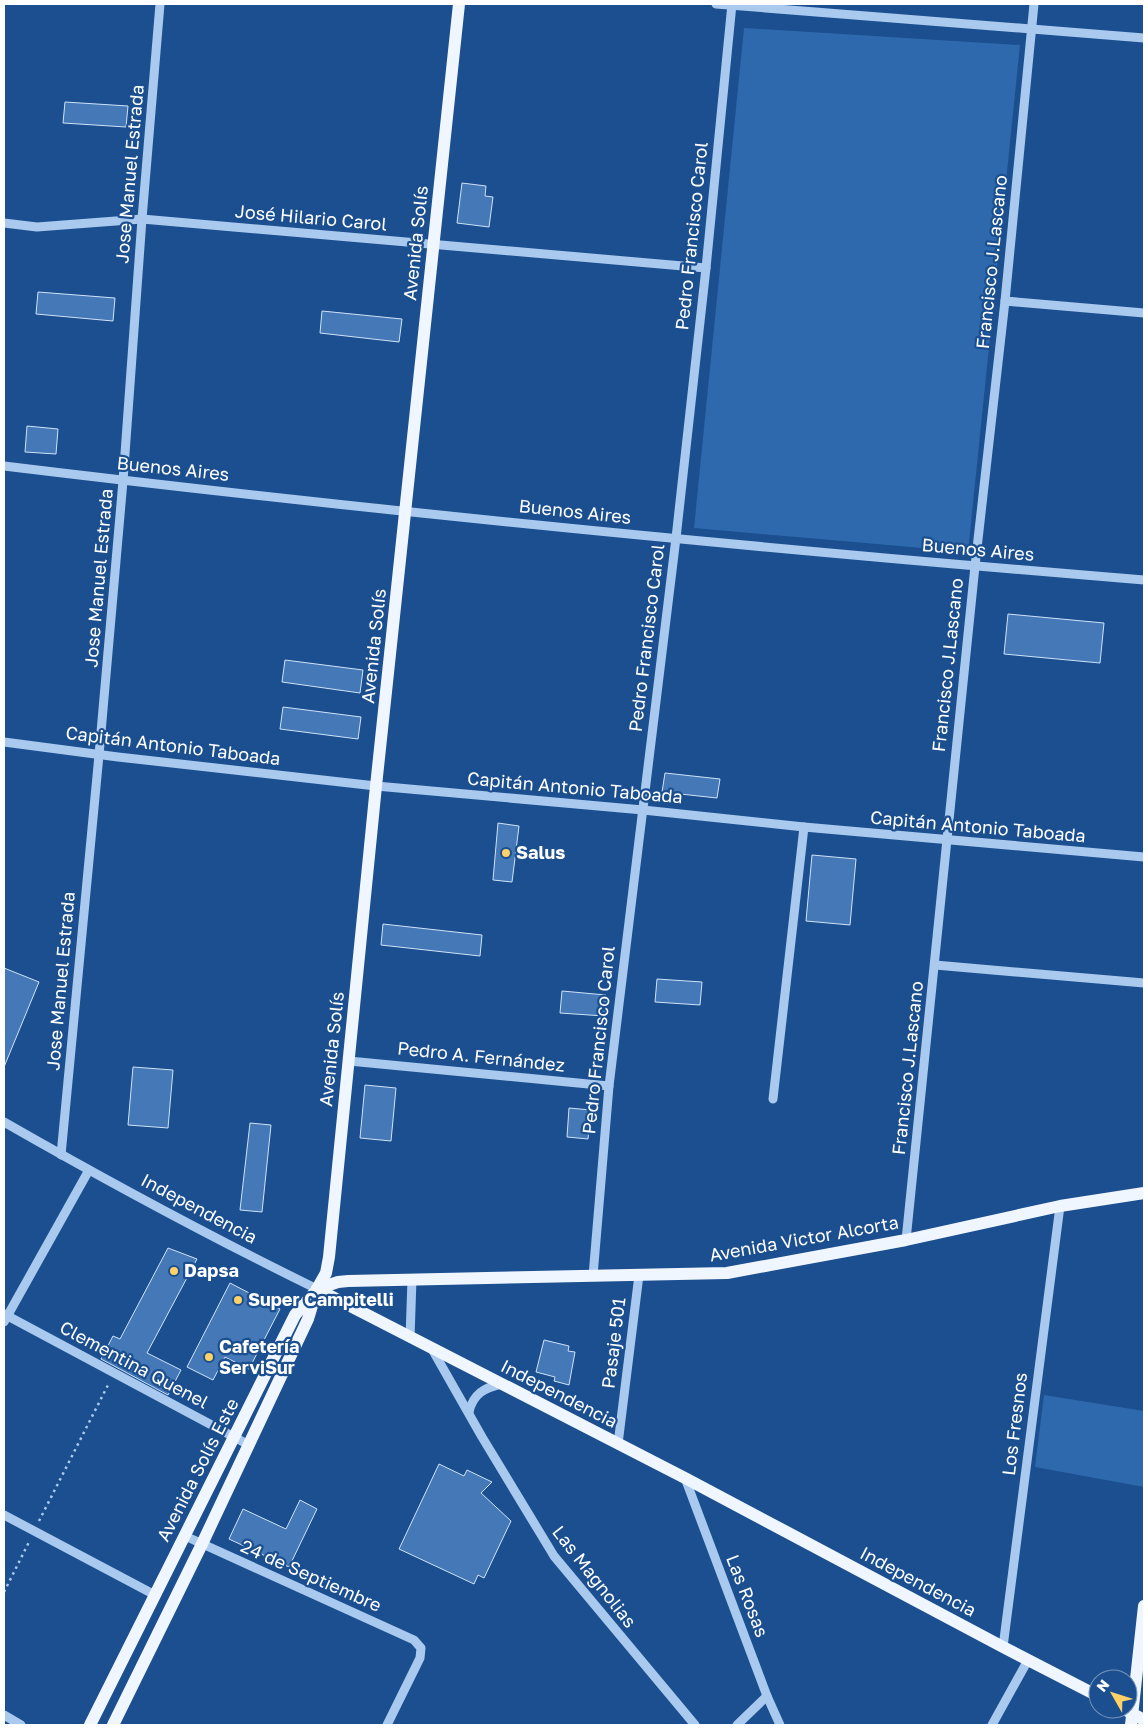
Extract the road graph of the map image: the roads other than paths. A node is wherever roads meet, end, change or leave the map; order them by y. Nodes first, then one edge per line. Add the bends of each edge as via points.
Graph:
1 (160, 4) edge
2 (459, 4) edge
3 (716, 4) edge
4 (732, 4) edge
5 (1034, 4) edge
6 (1031, 29) junction
7 (1144, 38) edge
8 (142, 219) junction
9 (4, 222) edge
10 (433, 244) junction
11 (706, 268) junction
12 (1005, 301) junction
13 (1144, 313) edge
14 (4, 466) edge
15 (124, 481) junction
16 (406, 511) junction
17 (676, 538) junction
18 (975, 566) junction
19 (1144, 580) edge
20 (4, 742) edge
21 (99, 755) junction
22 (376, 786) junction
23 (643, 810) junction
24 (804, 827) junction
25 (946, 840) junction
26 (1144, 857) edge
27 (935, 965) junction
28 (1144, 983) edge
29 (349, 1061) junction
30 (609, 1086) junction
31 (773, 1099) dead end
32 (4, 1122) edge
33 (61, 1155) junction
34 (89, 1170) junction
35 (1144, 1193) edge
36 (1060, 1206) junction
37 (906, 1240) junction
38 (639, 1275) junction
39 (592, 1276) junction
40 (412, 1280) junction
41 (317, 1289) junction
42 (5, 1317) edge
43 (410, 1338) junction
44 (432, 1349) junction
45 (501, 1384) junction
46 (469, 1412) junction
47 (234, 1437) junction
48 (618, 1444) junction
49 (249, 1445) junction
50 (685, 1478) junction
51 (4, 1515) edge
52 (185, 1536) junction
53 (202, 1544) junction
54 (155, 1596) junction
55 (1144, 1606) edge
56 (1003, 1647) junction
57 (1028, 1660) junction
58 (1134, 1669) edge
59 (1088, 1691) edge
60 (767, 1696) junction
61 (4, 1715) edge
62 (21, 1725) edge
63 (90, 1725) edge
64 (113, 1725) edge
65 (387, 1725) edge
66 (695, 1725) edge
67 (737, 1725) edge
68 (780, 1725) edge
69 (992, 1725) edge

1 - 8 street, Jose Manuel Estrada
2 - 10 main road, Avenida Solís
3 - 4 street
4 - 6 street
4 - 11 street, Pedro Francisco Carol
5 - 6 street, Francisco J.Lascano
6 - 7 street
6 - 12 street, Francisco J.Lascano
8 - 9 street, José Hilario Carol via 37,227
8 - 10 street, José Hilario Carol
8 - 15 street, Jose Manuel Estrada
10 - 11 street, José Hilario Carol
10 - 16 main road, Avenida Solís
11 - 17 street, Pedro Francisco Carol
12 - 13 street
12 - 18 street, Francisco J.Lascano
14 - 15 street, Buenos Aires
15 - 16 street, Buenos Aires
15 - 21 street, Jose Manuel Estrada
16 - 17 street, Buenos Aires
16 - 22 main road, Avenida Solís
17 - 18 street, Buenos Aires
17 - 23 street, Pedro Francisco Carol
18 - 19 street, Buenos Aires
18 - 25 street, Francisco J.Lascano
20 - 21 street, Capitán Antonio Taboada
21 - 22 street, Capitán Antonio Taboada
21 - 33 street, Jose Manuel Estrada
22 - 23 street, Capitán Antonio Taboada
22 - 29 main road, Avenida Solís
23 - 24 street, Capitán Antonio Taboada
23 - 30 street, Pedro Francisco Carol
24 - 25 street, Capitán Antonio Taboada
24 - 31 street
25 - 26 street, Capitán Antonio Taboada
25 - 27 street, Francisco J.Lascano
27 - 28 street
27 - 37 street, Francisco J.Lascano
29 - 30 street, Pedro A. Fernández
29 - 41 main road, Avenida Solís via 329,1257 326,1273
30 - 39 street, Pedro Francisco Carol
32 - 33 street, Independencia
33 - 34 street, Independencia
34 - 41 street, Independencia
34 - 42 street
35 - 36 main road, Avenida Victor Alcorta
36 - 37 main road, Avenida Victor Alcorta
36 - 56 street, Los Fresnos
37 - 38 main road, Avenida Victor Alcorta via 726,1273
38 - 39 main road, Avenida Victor Alcorta
38 - 48 street, Pasaje 501
39 - 40 main road, Avenida Victor Alcorta
40 - 41 main road, Avenida Victor Alcorta via 348,1281
40 - 43 street
41 - 43 main road, Independencia
41 - 47 main road, Avenida Solís Este via 295,1315
41 - 49 main road, Avenida Solís Este via 308,1319
42 - 47 street, Clementina Quenel
43 - 44 main road, Independencia
44 - 45 main road, Independencia
44 - 46 street, Las Magnolias
45 - 46 street via 477,1394
45 - 48 main road, Independencia
46 - 66 street, Las Magnolias via 554,1556
47 - 49 street, Clementina Quenel
47 - 52 main road, Avenida Solís Este
48 - 50 main road, Independencia
49 - 53 main road, Avenida Solís Este
50 - 56 main road, Independencia
50 - 60 street, Las Rosas
51 - 54 street
52 - 53 street, 24 de Septiembre
52 - 54 main road, Avenida Solís Este
53 - 64 main road, Avenida Solís Este
53 - 65 street, 24 de Septiembre via 414,1640 421,1648 420,1658
54 - 63 main road, Avenida Solís Este
55 - 58 main road
56 - 57 main road, Independencia
57 - 59 main road, Independencia
57 - 69 street
60 - 67 street
60 - 68 street, Las Rosas
61 - 62 street

